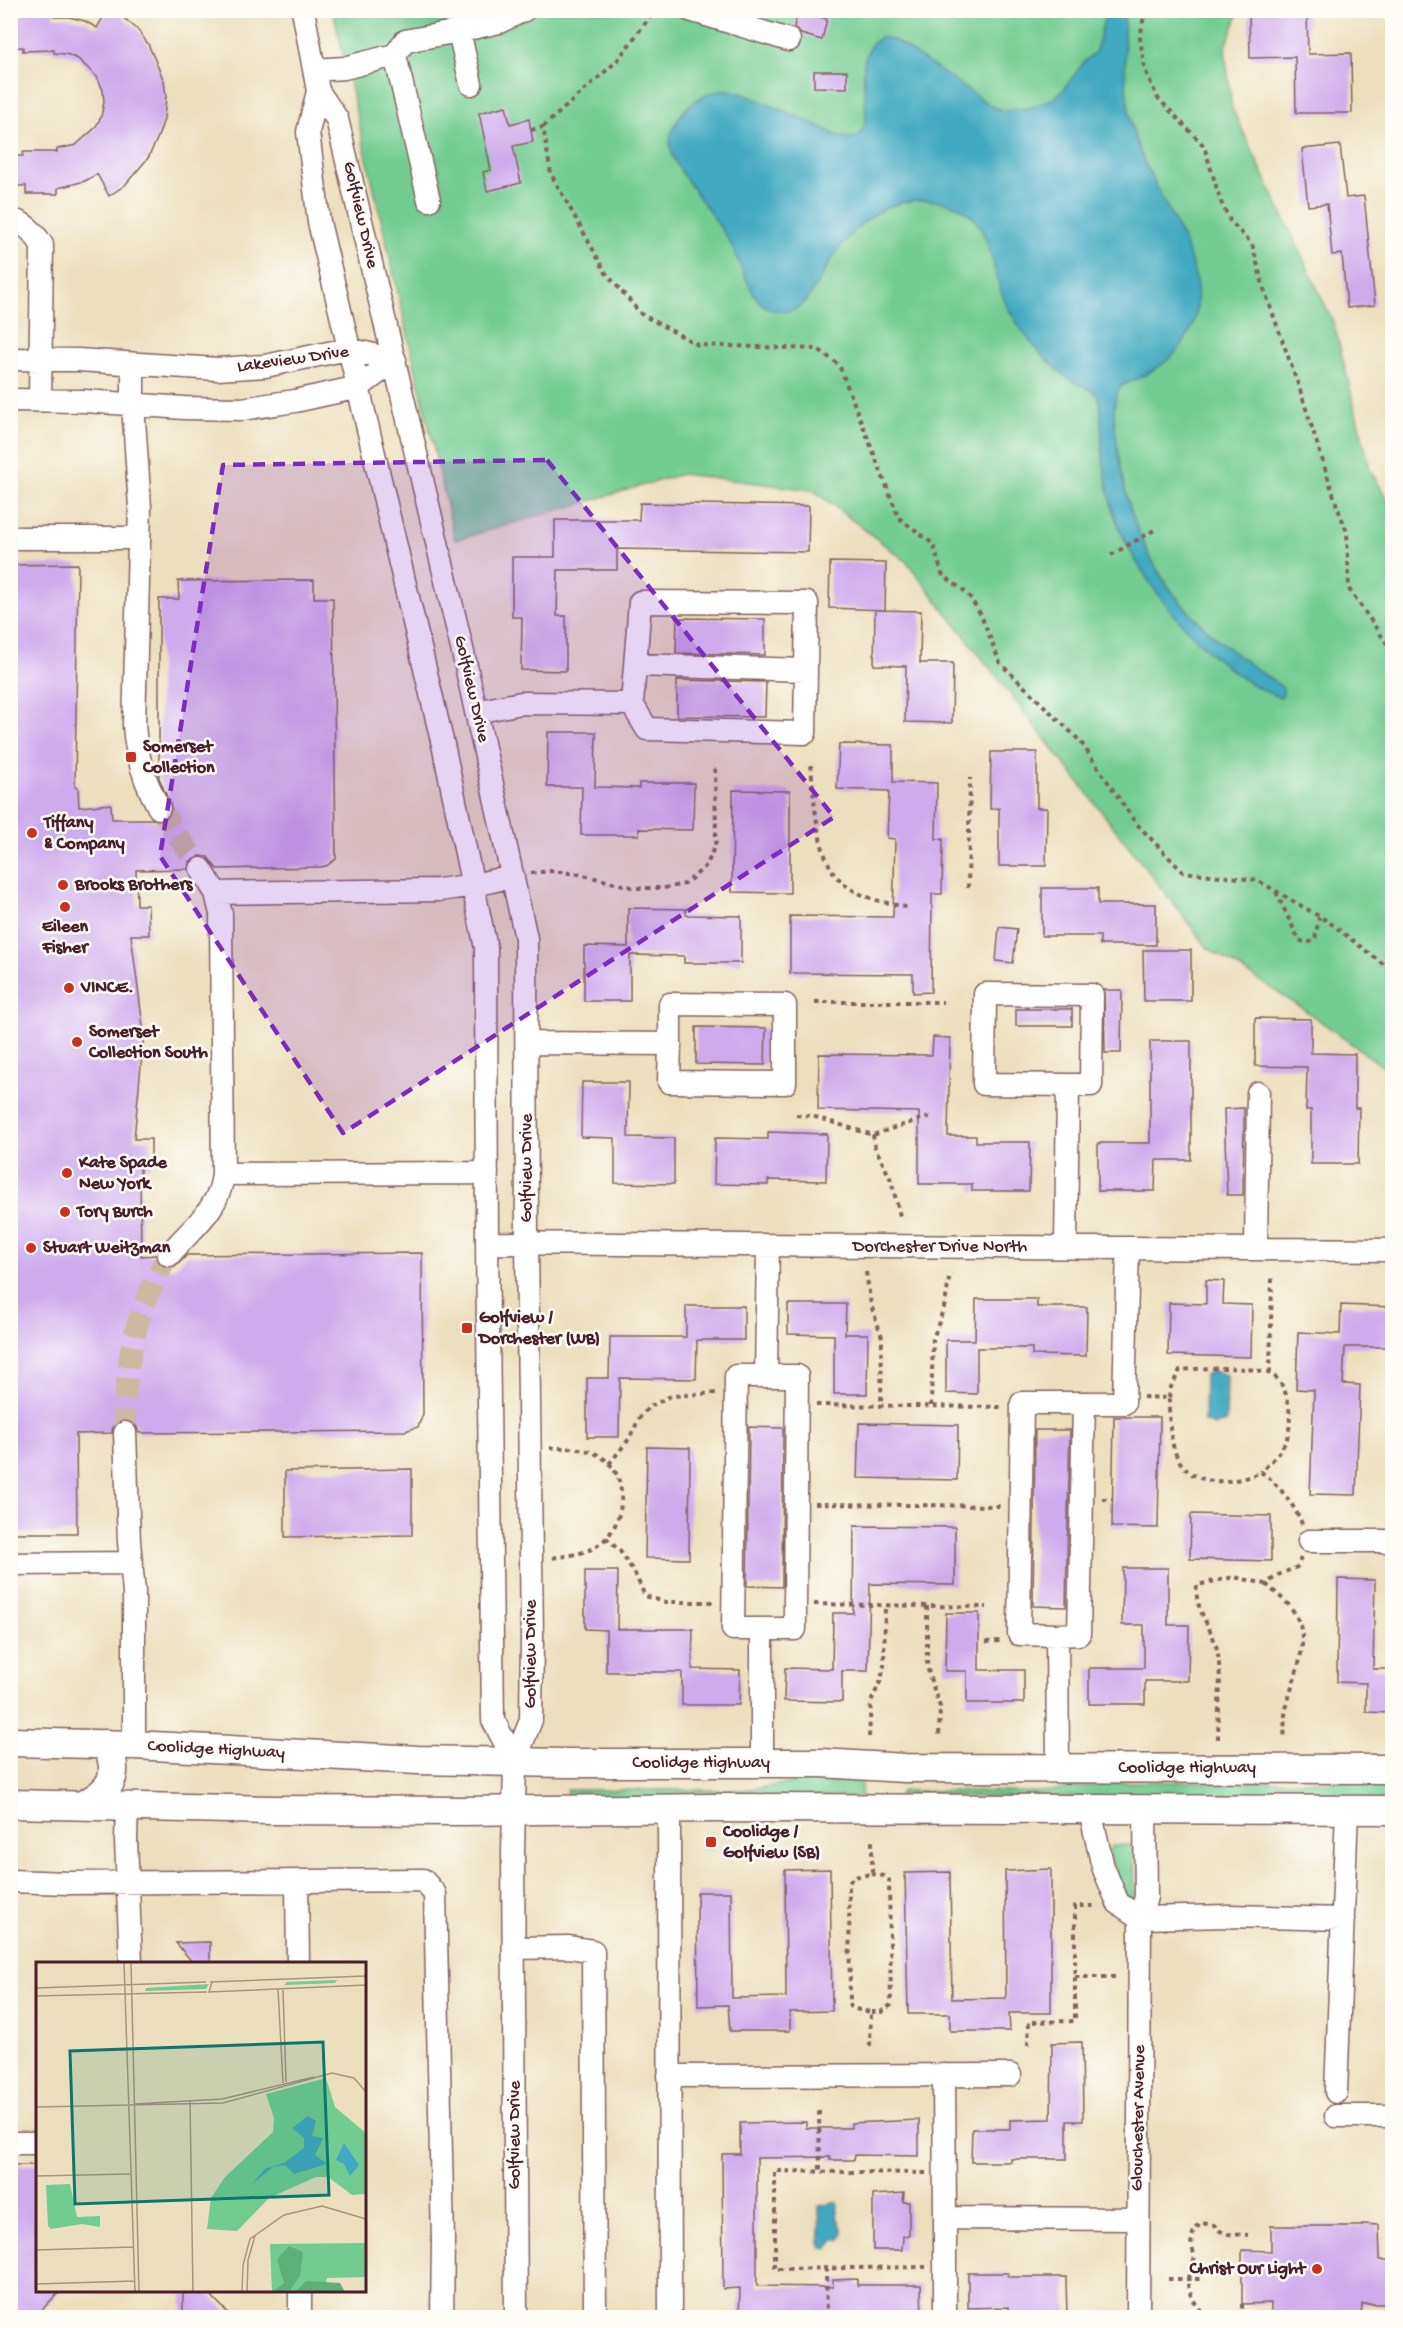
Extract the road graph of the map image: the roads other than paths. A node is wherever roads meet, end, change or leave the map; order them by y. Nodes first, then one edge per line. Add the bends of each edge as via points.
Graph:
1 (303, 10) edge
2 (525, 10) edge
3 (690, 10) edge
4 (459, 31) junction
5 (789, 40) dead end
6 (395, 55) junction
7 (316, 81) junction
8 (471, 84) dead end
9 (429, 200) dead end
10 (10, 220) edge
11 (348, 349) junction
12 (10, 359) edge
13 (40, 359) junction
14 (395, 360) junction
15 (133, 364) junction
16 (359, 387) junction
17 (10, 400) edge
18 (40, 400) junction
19 (133, 405) junction
20 (10, 538) edge
21 (139, 538) junction
22 (635, 665) junction
23 (806, 670) junction
24 (632, 704) junction
25 (476, 712) junction
26 (159, 808) tunnel mouth
27 (201, 869) tunnel mouth
28 (522, 874) junction
29 (474, 885) junction
30 (216, 893) junction
31 (527, 1042) junction
32 (669, 1044) junction
33 (1068, 1085) junction
34 (1258, 1093) dead end
35 (487, 1173) junction
36 (223, 1174) junction
37 (487, 1243) junction
38 (527, 1244) junction
39 (768, 1246) junction
40 (1066, 1248) junction
41 (1128, 1248) junction
42 (1256, 1249) junction
43 (1392, 1250) edge
44 (169, 1255) tunnel mouth
45 (766, 1376) junction
46 (1084, 1403) junction
47 (125, 1433) tunnel mouth
48 (1309, 1541) road end
49 (1392, 1541) edge
50 (132, 1563) junction
51 (10, 1564) edge
52 (762, 1629) junction
53 (1057, 1635) junction
54 (10, 1742) edge
55 (106, 1744) junction
56 (134, 1745) junction
57 (515, 1761) junction
58 (762, 1763) junction
59 (905, 1768) junction
60 (1058, 1768) junction
61 (1392, 1769) edge
62 (10, 1804) edge
63 (82, 1805) junction
64 (127, 1807) junction
65 (514, 1809) junction
66 (669, 1809) junction
67 (883, 1810) junction
68 (1347, 1810) junction
69 (1392, 1810) edge
70 (1090, 1811) junction
71 (1145, 1811) junction
72 (10, 1881) edge
73 (297, 1881) junction
74 (128, 1883) junction
75 (1140, 1918) junction
76 (1343, 1918) junction
77 (514, 1948) junction
78 (130, 1962) edge
79 (298, 1962) edge
80 (944, 2075) junction
81 (1010, 2075) dead end
82 (669, 2076) junction
83 (1336, 2092) dead end
84 (1336, 2116) dead end
85 (1392, 2116) edge
86 (10, 2143) edge
87 (36, 2143) edge
88 (945, 2218) junction
89 (1138, 2219) junction
90 (300, 2292) edge
91 (300, 2318) edge
92 (442, 2318) edge
93 (516, 2318) edge
94 (595, 2318) edge
95 (670, 2318) edge
96 (945, 2318) edge
97 (1138, 2318) edge

1 - 7 street, Golfview Drive
2 - 4 street via 499,22
3 - 5 street
4 - 6 street via 405,41
4 - 8 street
6 - 7 street via 344,68
6 - 9 street
7 - 11 street, Golfview Drive via 308,132 319,222
7 - 14 street, Golfview Drive via 337,119
10 - 13 street via 32,230 42,245
11 - 14 street, Lakeview Drive
11 - 15 street, Lakeview Drive via 242,368
11 - 16 street, Golfview Drive
12 - 13 street, Lakeview Drive
13 - 15 street, Lakeview Drive
13 - 18 street
14 - 16 street, Lakeview Drive
14 - 25 street, Golfview Drive
15 - 19 street
16 - 19 street, Lakeview Drive via 242,409
16 - 29 street, Golfview Drive
17 - 18 street, Lakeview Drive
18 - 19 street, Lakeview Drive
19 - 21 street
20 - 21 street
21 - 26 street via 135,738 141,770
22 - 23 street
22 - 23 street via 640,602 807,603
22 - 24 street
23 - 24 street via 805,733 647,729
24 - 25 street via 520,703
25 - 28 street, Golfview Drive
27 - 30 street
28 - 29 street
28 - 31 street, Golfview Drive
29 - 30 street via 439,890
29 - 35 street, Golfview Drive via 486,948
30 - 36 street via 221,914
31 - 32 street
31 - 38 street, Golfview Drive
32 - 32 street via 669,1082 785,1083 785,1005 670,1004
33 - 33 street via 1092,1085 1092,995 985,994 984,1084
33 - 40 street
34 - 42 street
35 - 36 street
35 - 37 street, Golfview Drive
36 - 44 street via 218,1199
37 - 38 street, Dorchester Drive North
37 - 57 street, Golfview Drive via 493,1720
38 - 39 street, Dorchester Drive North
38 - 57 street, Golfview Drive via 531,1720
39 - 40 street, Dorchester Drive North
39 - 45 street
40 - 41 street, Dorchester Drive North
41 - 42 street, Dorchester Drive North
41 - 46 street via 1124,1403
42 - 43 street, Dorchester Drive North
45 - 52 street via 736,1376 733,1629
45 - 52 street via 797,1376 795,1629
46 - 53 street via 1079,1634
46 - 53 street via 1022,1403 1019,1634
47 - 50 street
48 - 49 street
50 - 51 street
50 - 56 street
52 - 58 street
53 - 60 street
54 - 55 main road, Coolidge Highway
55 - 56 main road, Coolidge Highway
55 - 63 main road via 112,1766 108,1786 102,1795
56 - 57 main road, Coolidge Highway
57 - 58 main road, Coolidge Highway
57 - 65 street, Golfview Drive
58 - 59 main road, Coolidge Highway
59 - 60 main road, Coolidge Highway
59 - 67 main road via 883,1777 879,1788
60 - 61 main road, Coolidge Highway
62 - 63 main road
63 - 64 main road
64 - 65 main road
64 - 74 street
65 - 66 main road
65 - 77 street, Golfview Drive
66 - 67 main road
66 - 82 street
67 - 70 main road
68 - 69 main road
68 - 71 main road
68 - 76 street
70 - 71 main road
70 - 75 street via 1102,1867 1118,1903
71 - 75 street, Glouchester Avenue via 1146,1897
72 - 74 street
73 - 74 street
73 - 79 street
73 - 92 street via 423,1880 435,1894
74 - 78 street
75 - 76 street
75 - 89 street, Glouchester Avenue
76 - 83 street
77 - 93 street, Golfview Drive
77 - 94 street via 569,1947 593,1951
80 - 81 street
80 - 82 street
80 - 88 street
82 - 95 street
84 - 85 street
86 - 87 street
88 - 89 street
88 - 96 street
89 - 97 street, Glouchester Avenue
90 - 91 street

